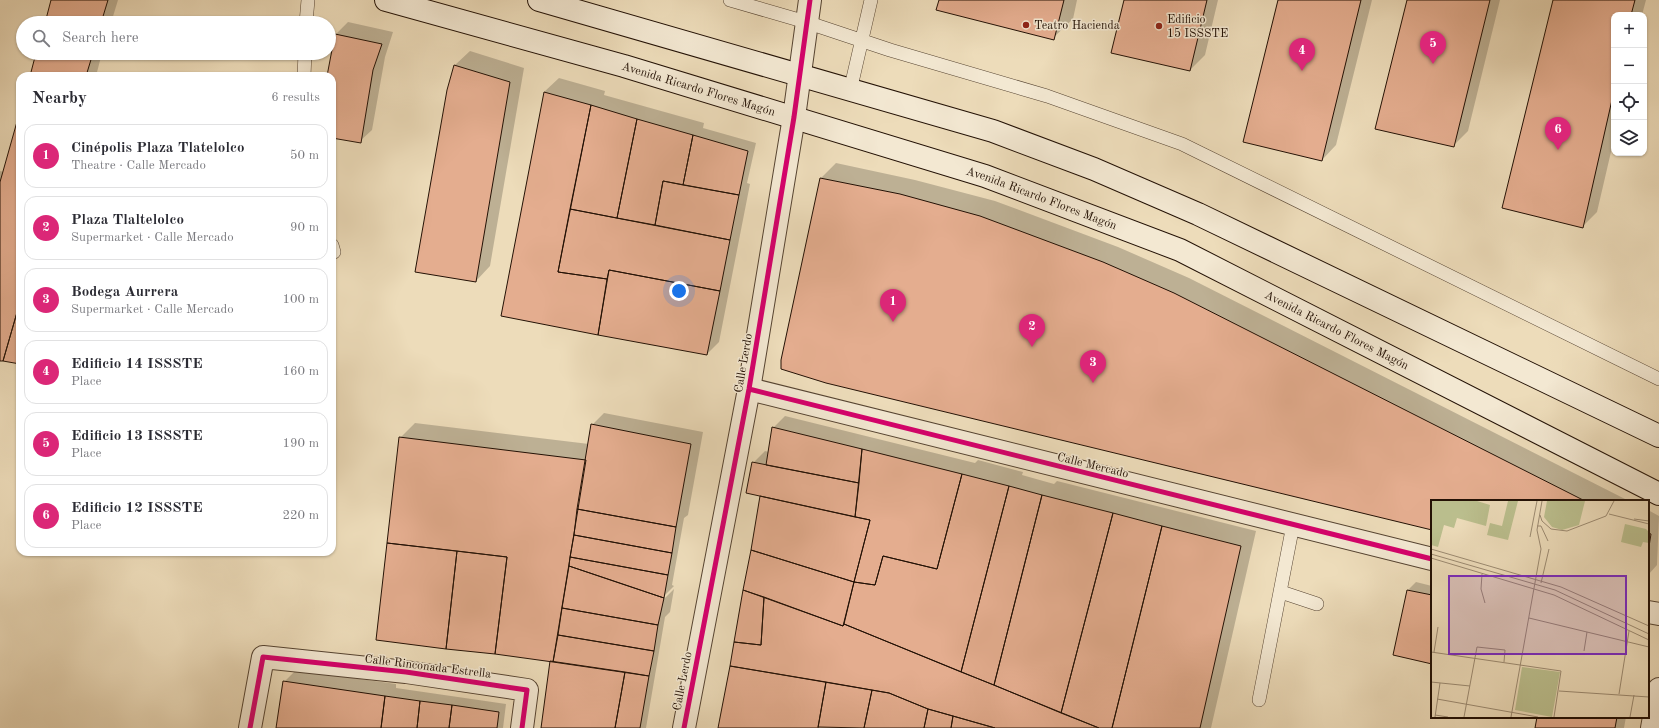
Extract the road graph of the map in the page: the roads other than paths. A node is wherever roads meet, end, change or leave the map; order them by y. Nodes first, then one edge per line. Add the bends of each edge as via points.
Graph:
1 (308, 0) edge
2 (386, 0) edge
3 (539, 0) edge
4 (730, 0) edge
5 (810, 0) edge
6 (871, 0) edge
7 (307, 16) edge
8 (806, 22) junction
9 (861, 41) junction
10 (305, 60) edge
11 (304, 72) edge
12 (800, 77) junction
13 (850, 91) junction
14 (794, 117) junction
15 (1659, 380) edge
16 (749, 389) junction
17 (1659, 436) edge
18 (1659, 494) edge
19 (1293, 525) junction
20 (1431, 559) edge
21 (1281, 592) junction
22 (1317, 604) dead end
23 (1649, 612) edge
24 (1659, 614) edge
25 (1659, 689) edge
26 (1259, 700) dead end
27 (250, 728) edge
28 (522, 728) edge
29 (684, 728) edge
30 (1652, 728) edge

1 - 7 lane
2 - 14 main road, Avenida Ricardo Flores Magón via 624,66
3 - 12 main road
4 - 8 lane
5 - 8 main road, Calle Lerdo
6 - 9 lane
8 - 9 lane
8 - 12 main road, Calle Lerdo
9 - 13 lane
9 - 15 lane via 1040,94 1182,144
10 - 11 lane
12 - 13 main road
12 - 14 main road, Calle Lerdo
13 - 17 main road via 993,131 1094,169 1198,214
14 - 16 main road, Calle Lerdo
14 - 18 main road, Avenida Ricardo Flores Magón via 985,176 1180,250
16 - 19 main road, Calle Mercado
16 - 29 main road, Calle Lerdo
19 - 20 main road, Calle Mercado
19 - 21 lane
21 - 22 lane
21 - 26 lane
23 - 24 main road
25 - 30 main road
27 - 28 main road, Calle Rinconada Estrella via 263,657 406,672 527,690

